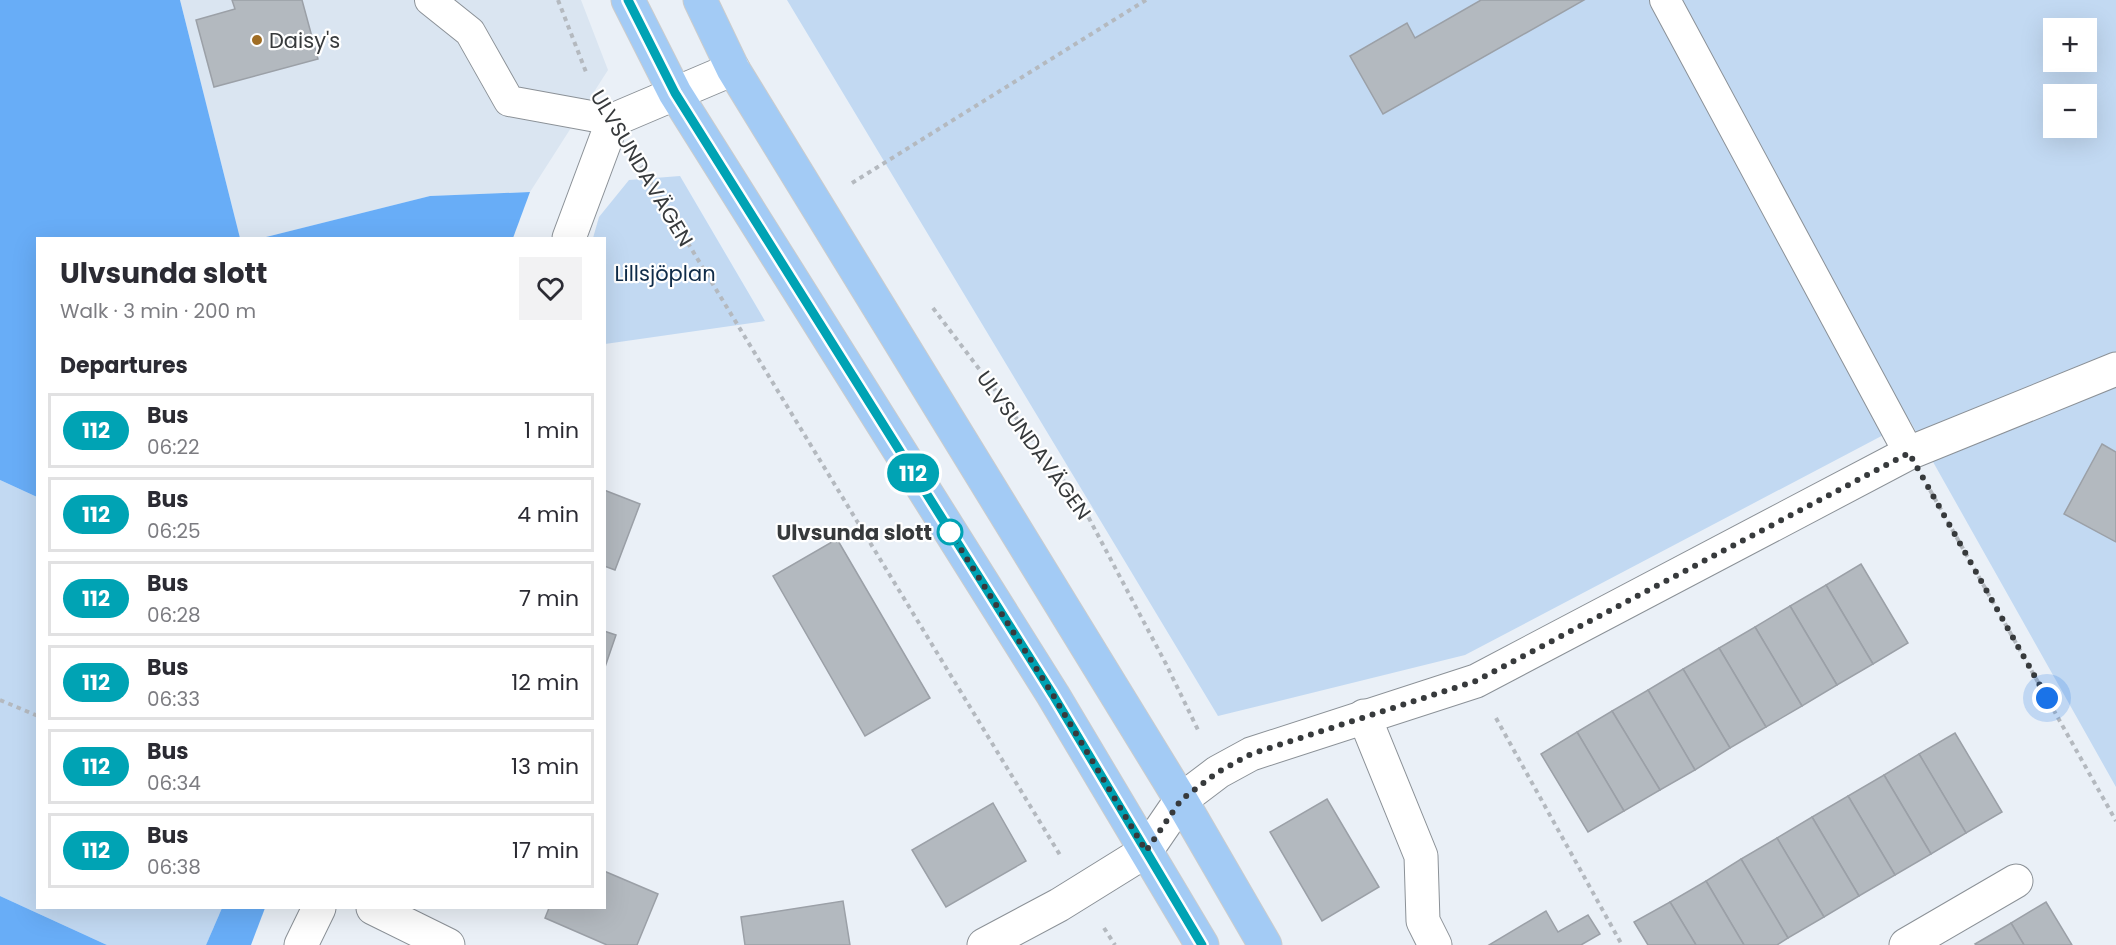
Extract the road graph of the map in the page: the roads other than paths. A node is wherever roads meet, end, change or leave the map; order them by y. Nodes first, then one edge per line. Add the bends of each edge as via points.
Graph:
1 (430, 0) edge
2 (628, 0) edge
3 (700, 0) edge
4 (1665, 0) edge
5 (733, 69) junction
6 (675, 93) junction
7 (613, 120) junction
8 (569, 237) edge
9 (2116, 369) edge
10 (1909, 453) junction
11 (1364, 716) junction
12 (1181, 800) junction
13 (1146, 851) junction
14 (2016, 881) dead end
15 (319, 909) edge
16 (374, 909) edge
17 (301, 945) edge
18 (447, 945) edge
19 (984, 945) edge
20 (1202, 945) edge
21 (1264, 945) edge
22 (1435, 945) edge
23 (1906, 945) edge

1 - 7 lane via 470,32 509,101
2 - 6 main road
3 - 5 main road
4 - 10 lane
5 - 6 street
5 - 12 main road
6 - 7 street
6 - 13 main road via 1053,695
7 - 8 street
9 - 10 street
10 - 11 street via 1476,681
11 - 12 street via 1251,754 1218,772
11 - 22 street via 1421,856 1423,921
12 - 13 street
12 - 21 main road
13 - 19 street
13 - 20 main road
14 - 23 street
15 - 17 street
16 - 18 street

